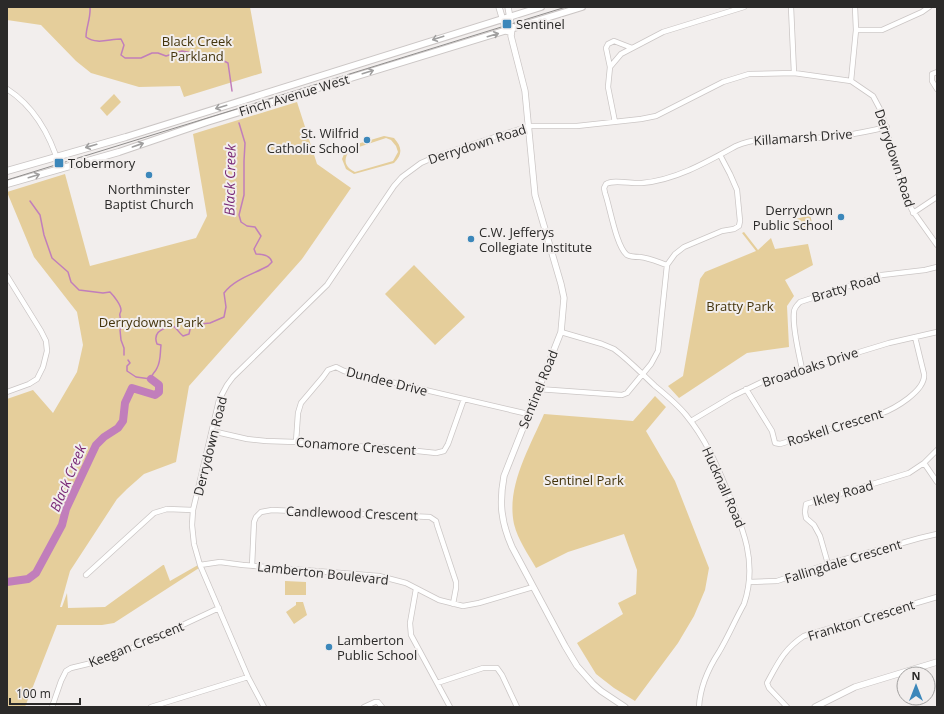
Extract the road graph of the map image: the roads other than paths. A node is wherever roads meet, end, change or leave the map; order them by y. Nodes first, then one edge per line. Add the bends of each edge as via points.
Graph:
1 (499, 7) edge
2 (508, 7) edge
3 (541, 7) edge
4 (582, 7) edge
5 (744, 7) edge
6 (791, 7) edge
7 (855, 7) edge
8 (930, 7) edge
9 (510, 16) junction
10 (502, 18) junction
11 (856, 30) junction
12 (510, 31) junction
13 (632, 48) junction
14 (610, 67) junction
15 (937, 72) edge
16 (794, 73) junction
17 (851, 81) junction
18 (7, 89) edge
19 (937, 89) edge
20 (615, 122) junction
21 (529, 126) junction
22 (887, 127) junction
23 (720, 155) junction
24 (56, 156) junction
25 (60, 168) junction
26 (7, 171) edge
27 (7, 184) edge
28 (937, 197) edge
29 (913, 213) junction
30 (937, 245) edge
31 (667, 265) junction
32 (937, 267) edge
33 (7, 276) edge
34 (561, 332) junction
35 (937, 332) edge
36 (915, 337) junction
37 (802, 369) junction
38 (642, 374) junction
39 (538, 389) junction
40 (746, 389) junction
41 (7, 392) edge
42 (464, 399) junction
43 (528, 414) junction
44 (691, 421) junction
45 (212, 431) junction
46 (296, 442) junction
47 (937, 450) edge
48 (924, 463) junction
49 (937, 482) edge
50 (193, 510) junction
51 (937, 534) edge
52 (828, 564) junction
53 (200, 565) junction
54 (252, 566) junction
55 (86, 575) dead end
56 (749, 582) junction
57 (533, 587) junction
58 (416, 588) junction
59 (937, 597) edge
60 (453, 604) junction
61 (219, 608) junction
62 (937, 662) edge
63 (248, 677) junction
64 (437, 683) junction
65 (52, 707) edge
66 (151, 707) edge
67 (264, 707) edge
68 (364, 707) edge
69 (382, 707) edge
70 (450, 707) edge
71 (517, 707) edge
72 (625, 707) edge
73 (698, 707) edge
74 (787, 707) edge
75 (815, 707) edge

1 - 10 street, Sentinel Road
2 - 9 street, Sentinel Road
3 - 9 main road, Finch Avenue West
4 - 12 main road, Finch Avenue West
5 - 13 street via 672,29
6 - 16 street
7 - 11 street
8 - 11 street via 882,30
9 - 10 main road, Finch Avenue West
9 - 12 street, Sentinel Road
10 - 12 street, Sentinel Road
10 -> 24 main road, Finch Avenue West
11 - 17 street
12 - 21 street, Sentinel Road via 525,86
25 -> 12 main road, Finch Avenue West
13 - 14 street via 621,54
13 - 14 street via 614,41 608,44 606,48
14 - 20 street via 608,86
15 - 19 street via 932,74 932,81
16 - 17 street, Derrydown Road
16 - 20 street, Derrydown Road via 749,74 723,82 656,116
17 - 22 street, Derrydown Road via 873,96 882,111
18 - 24 street via 34,114 49,138
20 - 21 street, Derrydown Road via 577,126
21 - 34 street, Sentinel Road via 535,195 564,298
21 - 45 street, Derrydown Road via 437,156 421,163 402,177 327,285 226,385 219,400
22 - 23 street, Killamarsh Drive via 825,137 756,139
22 - 29 street, Derrydown Road via 903,188
23 - 31 street via 737,190 739,226 684,247
23 - 31 street, Killamarsh Drive via 674,177 644,183 611,182 604,185 623,249 630,256
24 - 25 street
24 - 26 main road, Finch Avenue West
27 -> 25 main road, Finch Avenue West
28 - 29 street
29 - 30 street, Derrydown Road
31 - 38 street via 658,351
32 - 37 street, Bratty Road via 882,276 800,302 793,313
33 - 41 street via 41,331 47,351 37,380
34 - 38 street, Hucknall Road via 611,347
34 - 39 street, Sentinel Road
35 - 36 street, Broadoaks Drive
36 - 37 street, Broadoaks Drive
36 - 40 street, Roskell Crescent via 925,379 906,400 880,414 780,444 775,443 772,431
37 - 40 street, Broadoaks Drive
38 - 39 street via 627,393 622,395
38 - 44 street, Hucknall Road
39 - 43 street, Sentinel Road
40 - 44 street, Broadoaks Drive
42 - 43 street, Dundee Drive
42 - 46 street, Conamore Crescent via 444,451 432,453
42 - 46 street, Dundee Drive via 336,367 331,368 301,404
43 - 57 street, Sentinel Road via 504,476 500,505 507,535
44 - 56 street, Hucknall Road via 710,449 742,525 749,554
45 - 46 street, Conamore Crescent via 247,439
45 - 50 street, Derrydown Road
47 - 48 street, Ikley Road
48 - 49 street
48 - 52 street, Ikley Road via 909,473 893,479 806,504 806,518 814,525 820,536
50 - 53 street, Derrydown Road via 194,544
50 - 55 street via 166,509 154,513
51 - 52 street, Fallingdale Crescent
52 - 56 street, Fallingdale Crescent via 777,581
53 - 54 street, Lamberton Boulevard via 220,562
53 - 61 street, Derrydown Road
54 - 58 street, Lamberton Boulevard via 368,574 390,578
54 - 60 street, Candlewood Crescent via 254,522 261,512 266,510 430,517 436,521 455,577
56 - 73 street, Hucknall Road via 744,604 702,685
57 - 60 street, Lamberton Boulevard via 479,604
57 - 72 street, Sentinel Road via 577,666 593,684
58 - 60 street, Lamberton Boulevard
58 - 64 street via 411,635
59 - 74 street, Frankton Crescent via 804,636 792,644 767,683
61 - 63 street, Derrydown Road
61 - 65 street, Keegan Crescent via 100,661 71,668 61,681
62 - 75 street via 855,687
63 - 66 street
63 - 67 street, Derrydown Road
64 - 70 street
64 - 71 street via 483,668 497,668
68 - 69 street via 378,702

